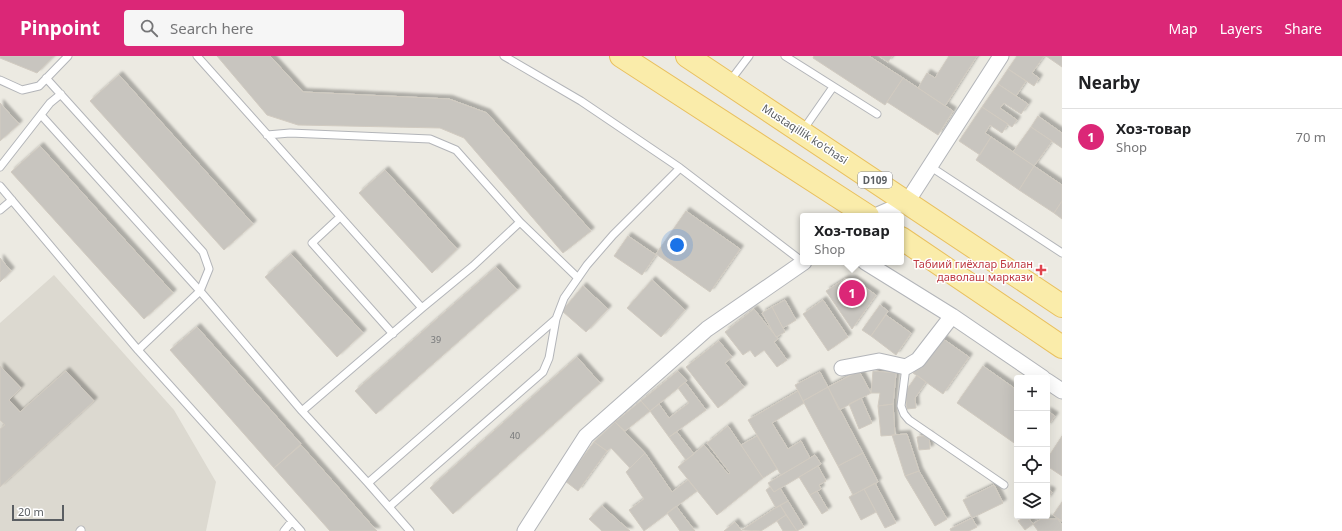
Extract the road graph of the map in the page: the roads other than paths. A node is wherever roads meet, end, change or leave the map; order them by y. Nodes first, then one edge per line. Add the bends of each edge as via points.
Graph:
1 (68, 56) edge
2 (197, 56) edge
3 (504, 56) edge
4 (621, 56) edge
5 (687, 56) edge
6 (749, 56) edge
7 (785, 56) edge
8 (1002, 56) edge
9 (46, 78) junction
10 (0, 80) edge
11 (728, 84) junction
12 (833, 87) junction
13 (61, 94) junction
14 (877, 114) dead end
15 (41, 115) junction
16 (802, 132) junction
17 (267, 135) junction
18 (0, 167) edge
19 (931, 167) junction
20 (680, 168) junction
21 (0, 186) edge
22 (12, 200) junction
23 (907, 202) junction
24 (0, 210) edge
25 (863, 213) edge
26 (882, 213) edge
27 (340, 218) junction
28 (520, 222) junction
29 (904, 240) edge
30 (1062, 253) edge
31 (800, 260) edge
32 (800, 264) edge
33 (871, 265) edge
34 (578, 278) junction
35 (200, 291) junction
36 (1062, 306) edge
37 (422, 308) junction
38 (952, 316) junction
39 (556, 319) junction
40 (393, 334) junction
41 (1062, 347) edge
42 (138, 350) junction
43 (906, 367) junction
44 (842, 368) dead end
45 (1039, 375) edge
46 (1050, 383) edge
47 (1062, 391) edge
48 (302, 411) junction
49 (368, 483) junction
50 (1004, 485) dead end
51 (389, 507) junction
52 (292, 521) junction
53 (284, 531) edge
54 (301, 531) edge
55 (410, 531) edge
56 (526, 531) edge

1 - 9 lane
2 - 17 lane
3 - 20 lane via 581,100
4 - 25 main road
5 - 11 main road, Mustaqillik ko'chasi / D109
6 - 11 lane
7 - 12 lane
8 - 19 street
9 - 10 lane via 39,86 22,90
9 - 13 lane
11 - 16 main road, Mustaqillik ko'chasi / D109
12 - 14 lane
12 - 16 lane
13 - 15 lane
13 - 35 lane via 203,252 209,269
15 - 18 lane
15 - 35 lane
16 - 23 main road, Mustaqillik ko'chasi / D109
17 - 27 lane
17 - 28 lane via 290,133 430,139 456,150
19 - 23 street
19 - 30 lane
20 - 31 lane
20 - 34 lane via 614,235
21 - 22 lane
22 - 24 lane
22 - 42 lane
23 - 26 street
23 - 36 main road, Mustaqillik ko'chasi / D109
27 - 37 lane
27 - 40 lane via 312,243
28 - 34 lane
28 - 37 lane via 473,266
29 - 41 main road
32 - 56 street via 707,329 586,436
33 - 38 street
34 - 39 lane via 564,298
35 - 42 lane
35 - 48 lane
37 - 40 lane
38 - 43 street via 918,360
38 - 45 street
39 - 49 lane
39 - 51 lane via 549,358 543,372
40 - 48 lane
42 - 52 lane
43 - 44 street via 879,361
43 - 50 lane via 901,406 904,414
46 - 47 street
48 - 49 lane
49 - 51 lane
51 - 55 lane
52 - 53 lane
52 - 54 lane

